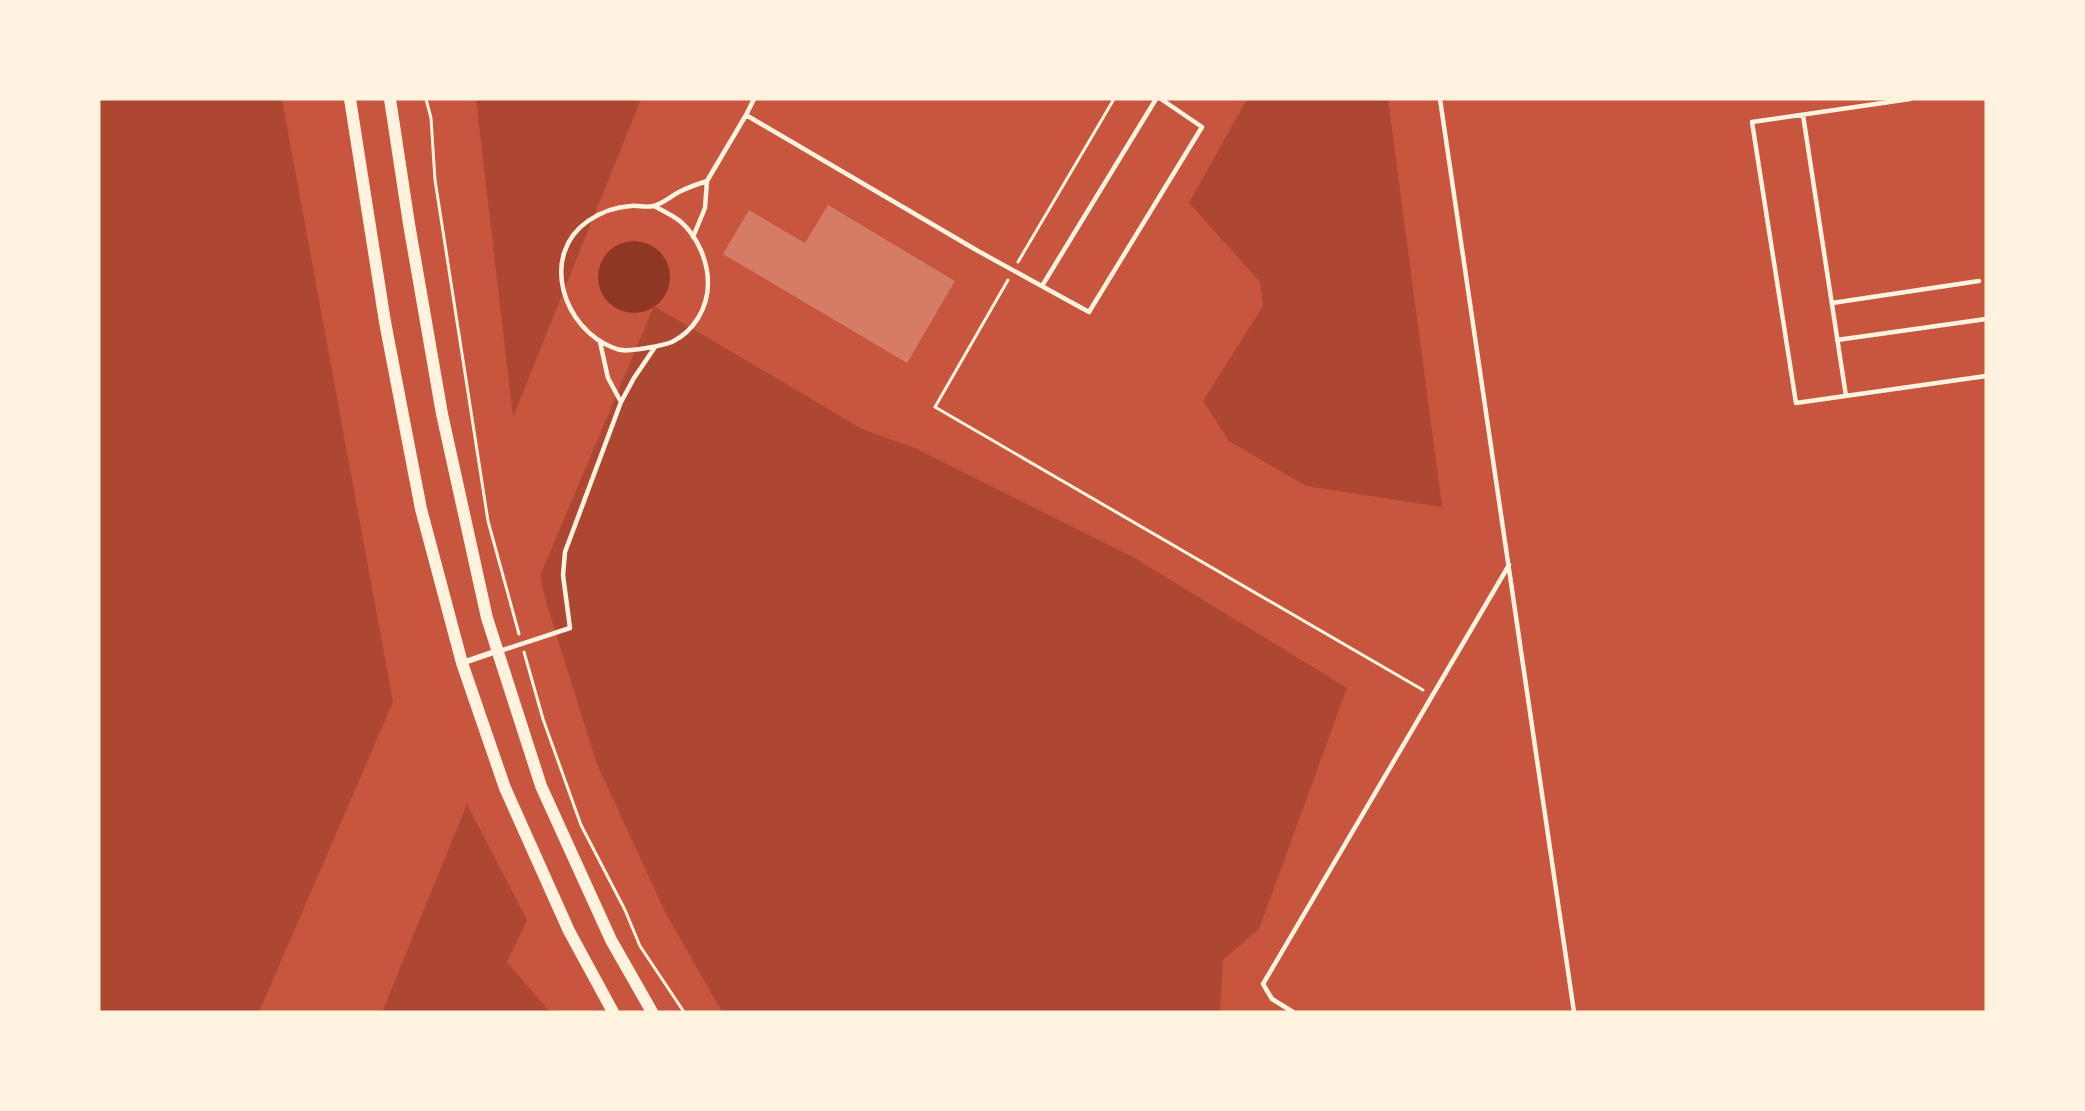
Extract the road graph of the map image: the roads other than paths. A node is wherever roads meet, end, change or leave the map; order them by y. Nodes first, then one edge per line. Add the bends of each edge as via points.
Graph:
1 (350, 99) edge
2 (390, 99) edge
3 (754, 99) edge
4 (1158, 99) edge
5 (1440, 99) edge
6 (1854, 99) edge
7 (1910, 99) edge
8 (1856, 107) junction
9 (746, 115) junction
10 (1803, 115) junction
11 (707, 182) junction
12 (654, 206) junction
13 (693, 237) junction
14 (1978, 281) dead end
15 (1042, 286) junction
16 (1832, 303) junction
17 (1986, 319) edge
18 (1837, 340) junction
19 (600, 342) junction
20 (655, 346) junction
21 (1986, 376) edge
22 (1846, 396) junction
23 (621, 402) junction
24 (1509, 565) junction
25 (498, 651) junction
26 (462, 663) junction
27 (613, 1012) edge
28 (652, 1012) edge
29 (1293, 1012) edge
30 (1574, 1012) edge

1 - 26 main road via 385,322 421,509
2 - 25 main road via 442,414 487,618
3 - 9 lane
4 - 15 lane
4 - 15 lane via 1202,127 1089,312
5 - 24 lane
6 - 8 lane
7 - 8 lane
8 - 10 lane
9 - 11 lane
9 - 15 lane
10 - 16 lane
10 - 22 lane via 1752,122 1796,403
11 - 12 lane via 682,190
11 - 13 lane via 705,208
12 - 13 lane via 682,223
12 - 19 lane via 630,206 600,213 586,222 566,246 560,270 566,301 580,326
13 - 20 lane via 708,269 705,304 698,320 683,334
14 - 16 lane
16 - 18 lane
17 - 18 lane
18 - 22 lane
19 - 20 lane via 616,350
19 - 23 lane via 608,378
20 - 23 lane
21 - 22 lane
23 - 25 lane via 565,552 563,575 570,628
24 - 29 lane via 1263,984 1272,999
24 - 30 lane
25 - 26 street
25 - 28 main road via 541,786 611,939
26 - 27 main road via 505,788 569,931

